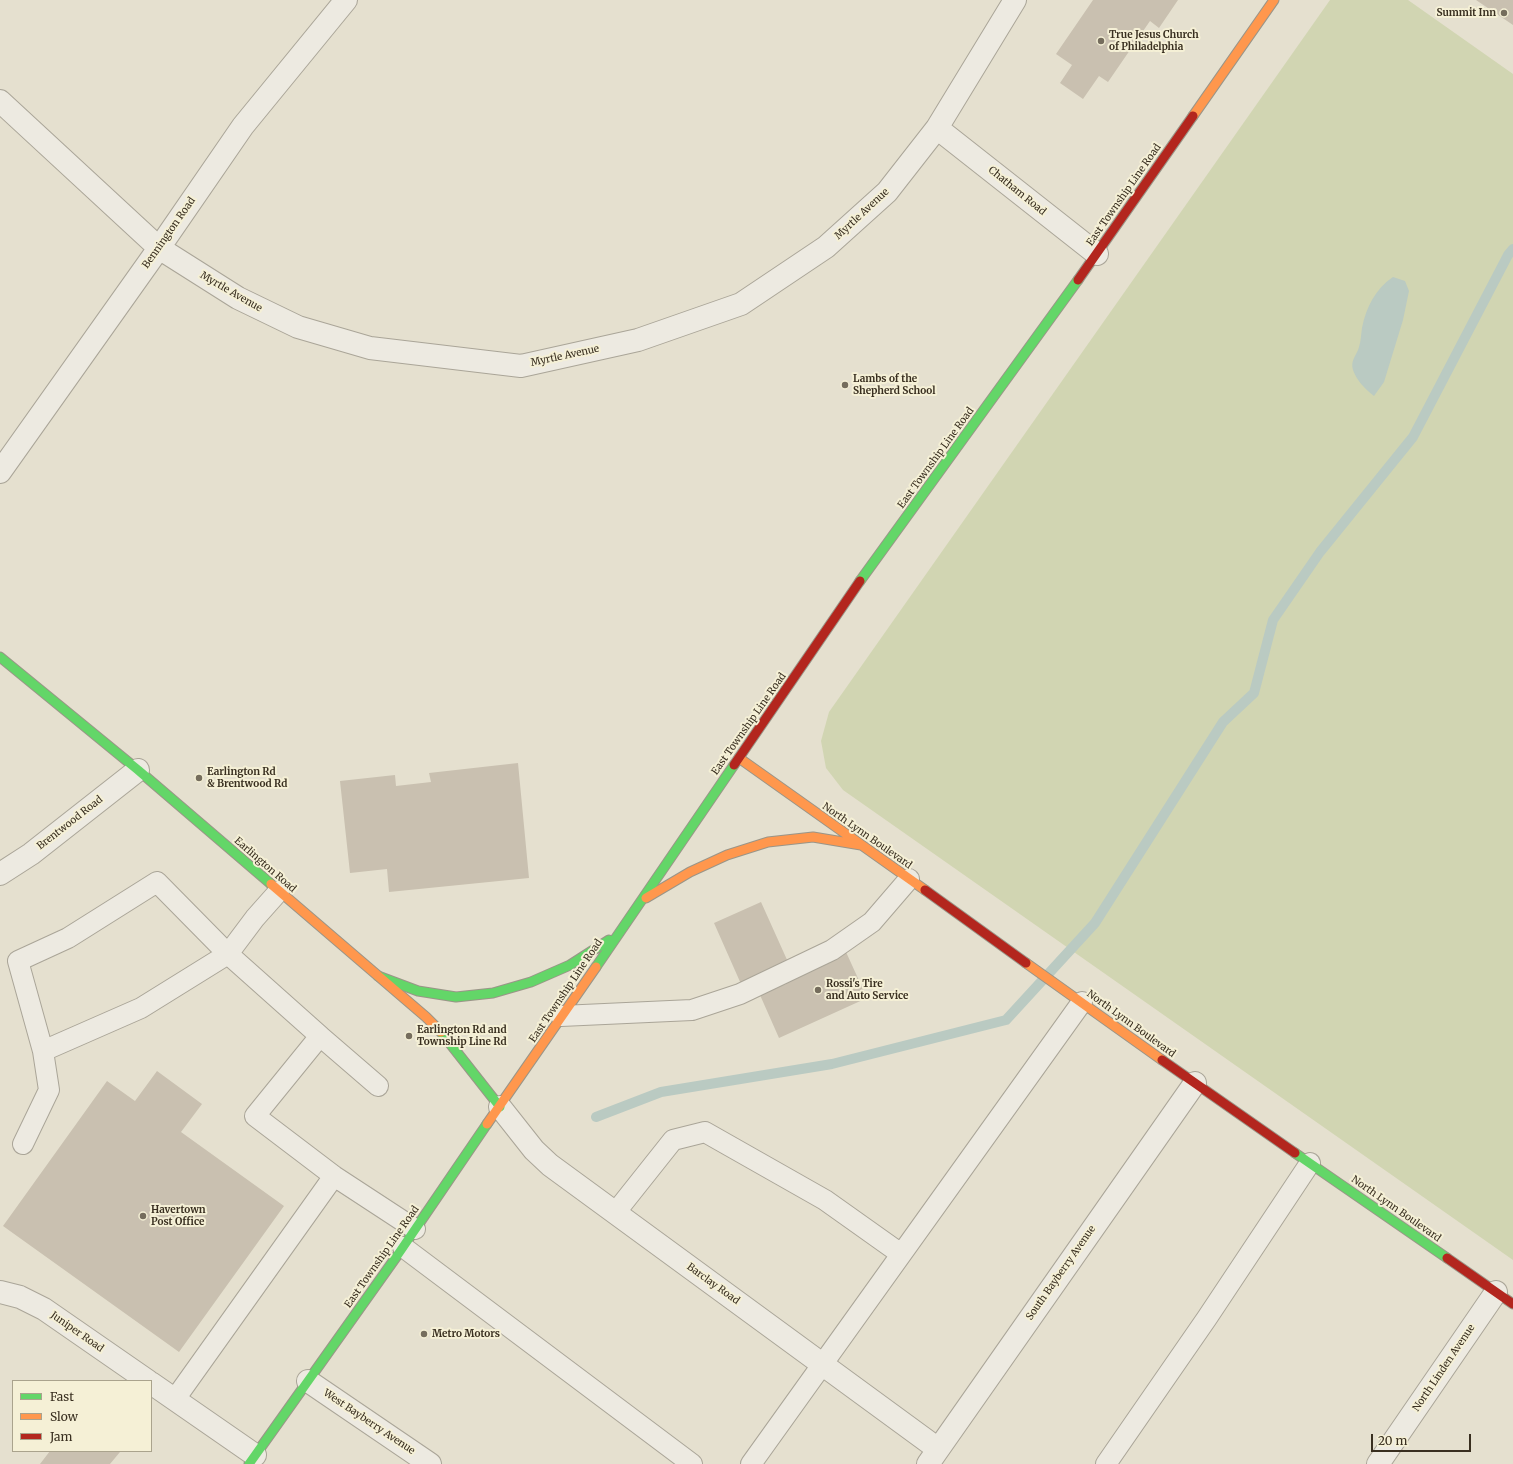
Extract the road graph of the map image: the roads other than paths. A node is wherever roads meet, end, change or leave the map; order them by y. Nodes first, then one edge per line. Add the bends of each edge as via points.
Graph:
1 (346, 0) edge
2 (1016, 0) edge
3 (1274, 0) edge
4 (0, 101) edge
5 (937, 128) junction
6 (159, 248) junction
7 (1097, 254) junction
8 (0, 472) edge
9 (0, 657) edge
10 (739, 758) junction
11 (138, 770) junction
12 (861, 845) junction
13 (0, 874) edge
14 (909, 879) junction
15 (279, 891) junction
16 (640, 902) junction
17 (617, 935) junction
18 (228, 954) junction
19 (378, 976) junction
20 (1082, 1002) junction
21 (561, 1016) junction
22 (320, 1036) junction
23 (43, 1051) junction
24 (1195, 1083) junction
25 (378, 1086) dead end
26 (500, 1106) junction
27 (23, 1144) dead end
28 (1310, 1162) junction
29 (334, 1176) junction
30 (615, 1213) junction
31 (415, 1229) junction
32 (403, 1247) junction
33 (901, 1254) junction
34 (0, 1292) edge
35 (1505, 1298) edge
36 (822, 1364) junction
37 (147, 1380) edge
38 (308, 1381) junction
39 (152, 1384) edge
40 (175, 1399) junction
41 (933, 1456) edge
42 (252, 1460) edge
43 (1382, 1463) edge
44 (430, 1464) edge
45 (692, 1464) edge
46 (751, 1464) edge
47 (1106, 1464) edge

1 - 6 street, Bennington Road via 243,126
2 - 5 street, Myrtle Avenue
3 - 7 main road, East Township Line Road
4 - 6 street, Myrtle Avenue
5 - 6 street, Myrtle Avenue via 888,192 826,247 741,304 638,340 521,366 370,348 298,328 238,298
5 - 7 street, Chatham Road
6 - 8 street, Bennington Road
7 - 10 main road, East Township Line Road via 864,576
9 - 11 main road, Earlington Road
10 - 12 main road, North Lynn Boulevard
10 - 16 main road, East Township Line Road
11 - 13 street, Brentwood Road via 31,854
11 - 15 main road, Earlington Road
12 - 14 main road, North Lynn Boulevard
12 - 16 main road via 814,837 768,842 727,854
14 - 20 main road, North Lynn Boulevard
14 - 21 lane via 872,922 832,950 740,994 692,1010
15 - 18 lane
15 - 19 main road, Earlington Road
16 - 17 main road, East Township Line Road
17 - 19 main road via 570,965 531,982 493,993 456,997 418,991
17 - 21 main road, East Township Line Road
18 - 22 lane
18 - 23 lane via 141,1008
18 - 23 lane via 156,882 68,938 18,961
19 - 26 main road, Earlington Road via 441,1032
20 - 24 main road, North Lynn Boulevard
20 - 33 lane
21 - 26 main road, East Township Line Road
22 - 25 lane
22 - 29 lane via 255,1116
23 - 27 lane via 49,1090
24 - 28 main road, North Lynn Boulevard
24 - 41 street, South Bayberry Avenue
26 - 30 street, Barclay Road via 534,1150 550,1165
26 - 31 main road, East Township Line Road
28 - 35 main road, North Lynn Boulevard
28 - 47 lane
29 - 31 lane
29 - 40 lane
30 - 33 lane via 673,1140 705,1132 825,1200
30 - 36 street, Barclay Road
31 - 32 main road, East Township Line Road
32 - 38 main road, East Township Line Road
32 - 45 lane
33 - 36 lane
34 - 37 street, Juniper Road via 20,1297 44,1309
35 - 43 street, North Linden Avenue
36 - 41 street, Barclay Road
36 - 46 lane
38 - 42 main road, East Township Line Road
38 - 44 street, West Bayberry Avenue
39 - 40 street
40 - 42 street

